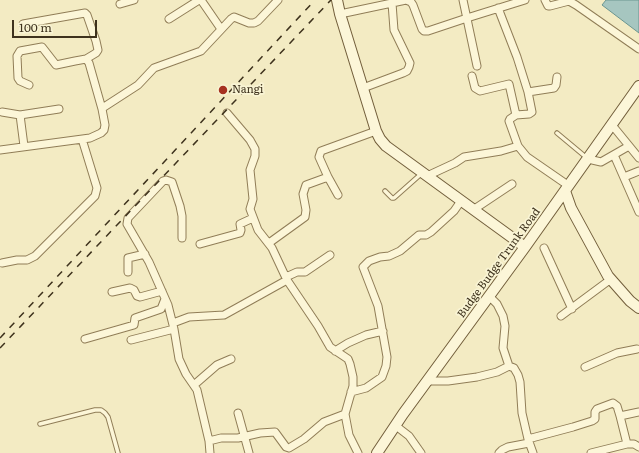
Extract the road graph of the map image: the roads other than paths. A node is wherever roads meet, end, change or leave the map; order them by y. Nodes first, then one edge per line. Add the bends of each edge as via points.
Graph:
1 (134, 0) edge
2 (200, 0) edge
3 (278, 0) edge
4 (336, 0) edge
5 (463, 0) edge
6 (525, 0) edge
7 (545, 0) edge
8 (569, 1) edge
9 (392, 3) junction
10 (120, 4) dead end
11 (498, 8) junction
12 (340, 14) junction
13 (466, 18) junction
14 (169, 19) dead end
15 (22, 24) dead end
16 (221, 29) junction
17 (639, 49) edge
18 (86, 59) junction
19 (477, 66) dead end
20 (472, 76) dead end
21 (557, 77) dead end
22 (29, 85) dead end
23 (639, 86) edge
24 (363, 88) junction
25 (528, 92) junction
26 (59, 108) dead end
27 (102, 109) junction
28 (2, 112) dead end
29 (227, 113) dead end
30 (20, 114) junction
31 (516, 116) junction
32 (612, 125) junction
33 (376, 131) junction
34 (557, 133) dead end
35 (82, 139) junction
36 (24, 146) junction
37 (518, 146) junction
38 (629, 146) junction
39 (0, 150) edge
40 (614, 155) junction
41 (639, 158) edge
42 (588, 159) junction
43 (639, 171) edge
44 (424, 175) junction
45 (328, 177) junction
46 (624, 177) junction
47 (512, 184) dead end
48 (567, 188) junction
49 (385, 191) dead end
50 (338, 195) dead end
51 (461, 201) junction
52 (473, 210) junction
53 (639, 212) edge
54 (253, 218) junction
55 (182, 238) dead end
56 (200, 244) dead end
57 (269, 244) junction
58 (525, 247) junction
59 (544, 248) dead end
60 (145, 254) junction
61 (330, 255) dead end
62 (2, 263) dead end
63 (128, 272) dead end
64 (286, 278) junction
65 (611, 280) junction
66 (162, 291) junction
67 (112, 292) dead end
68 (490, 297) junction
69 (165, 299) junction
70 (638, 306) edge
71 (572, 309) junction
72 (561, 316) dead end
73 (173, 326) junction
74 (383, 331) junction
75 (85, 339) dead end
76 (131, 340) dead end
77 (638, 349) edge
78 (335, 351) junction
79 (231, 359) dead end
80 (509, 366) junction
81 (585, 367) dead end
82 (429, 381) junction
83 (194, 385) junction
84 (352, 392) junction
85 (238, 412) dead end
86 (639, 412) edge
87 (345, 414) junction
88 (620, 416) junction
89 (40, 424) dead end
90 (396, 426) junction
91 (245, 437) junction
92 (528, 441) junction
93 (209, 442) junction
94 (627, 444) junction
95 (639, 447) edge
96 (287, 451) edge
97 (118, 453) edge
98 (210, 453) edge
99 (249, 453) edge
100 (358, 453) edge
101 (377, 453) edge
102 (421, 453) edge
103 (499, 453) edge
104 (533, 453) edge
105 (591, 453) edge

1 - 10 street
2 - 14 street
2 - 16 street
3 - 16 street via 258,21 249,23 234,17
4 - 12 street
5 - 13 street
6 - 11 street
7 - 8 street via 548,6
8 - 17 street
9 - 12 street
9 - 13 street via 402,0 411,2 425,31
9 - 24 street via 394,30 410,63 409,67 403,73
11 - 13 street
11 - 25 street via 513,44
12 - 24 street
13 - 19 street
15 - 18 street via 85,13 98,50
16 - 27 street via 201,51 154,68 138,85
18 - 22 street via 56,66 42,47 20,51 17,56 18,78
18 - 27 street
20 - 31 street via 475,88 480,91 509,84
21 - 25 street via 554,88
23 - 32 street, Budge Budge Trunk Road
24 - 33 street
25 - 31 street via 532,112
26 - 30 street
27 - 35 street via 104,130 90,138
28 - 30 street
29 - 54 street via 255,149 256,156 250,168 253,199 250,209
30 - 36 street
31 - 37 street via 509,122
32 - 38 street
32 - 42 street, Budge Budge Trunk Road
33 - 44 street via 386,146
33 - 45 street via 321,152 319,157
34 - 42 lane
35 - 36 street
35 - 62 street via 97,188 96,196 35,256 27,260
36 - 39 street
37 - 44 street via 464,156 455,163
37 - 48 street via 527,157
38 - 40 street
38 - 41 street
40 - 42 street via 601,162
40 - 46 street
42 - 48 street, Budge Budge Trunk Road
43 - 46 street
44 - 49 lane via 394,198
44 - 51 street
45 - 50 street
45 - 57 street via 306,185 303,194 306,210 304,217
46 - 53 street
47 - 52 street
48 - 58 street, Budge Budge Trunk Road
48 - 65 street via 571,208
51 - 52 street
51 - 74 street via 431,232 419,234 400,251 369,261 363,267 378,306
52 - 58 street
54 - 56 street via 240,224 240,233
54 - 57 street via 258,230
55 - 60 street via 180,206 172,182 166,180 127,221
57 - 64 street
58 - 68 street, Budge Budge Trunk Road
59 - 71 street
60 - 63 street via 128,258
60 - 66 street
61 - 64 street via 305,272 297,272
64 - 73 street via 224,315 189,317
64 - 78 street
65 - 70 street
65 - 71 street
66 - 67 street via 140,296 130,288
66 - 69 street
68 - 80 street via 503,316 503,348
68 - 82 street, Budge Budge Trunk Road
69 - 73 street
69 - 75 street via 161,309 135,318 134,325
71 - 72 street
73 - 76 street
73 - 83 street via 179,359
74 - 78 street via 366,335
74 - 84 street via 387,357 382,377 366,388
77 - 81 street via 617,353
78 - 84 street via 348,359 353,377
79 - 83 street via 217,366
80 - 82 street via 477,377
80 - 92 street via 514,368 518,375
82 - 90 street, Budge Budge Trunk Road
83 - 93 street
84 - 87 street
85 - 91 street
86 - 88 street
87 - 96 street via 324,422
87 - 100 street via 349,435
88 - 92 street via 614,403 597,409 592,421
88 - 94 street
89 - 97 lane via 101,410 108,417
90 - 101 street, Budge Budge Trunk Road
90 - 102 street via 409,436
91 - 93 street via 221,438
91 - 96 street via 274,432
91 - 99 street
92 - 103 street via 508,447
92 - 104 street
93 - 98 street
94 - 95 street
94 - 105 street

